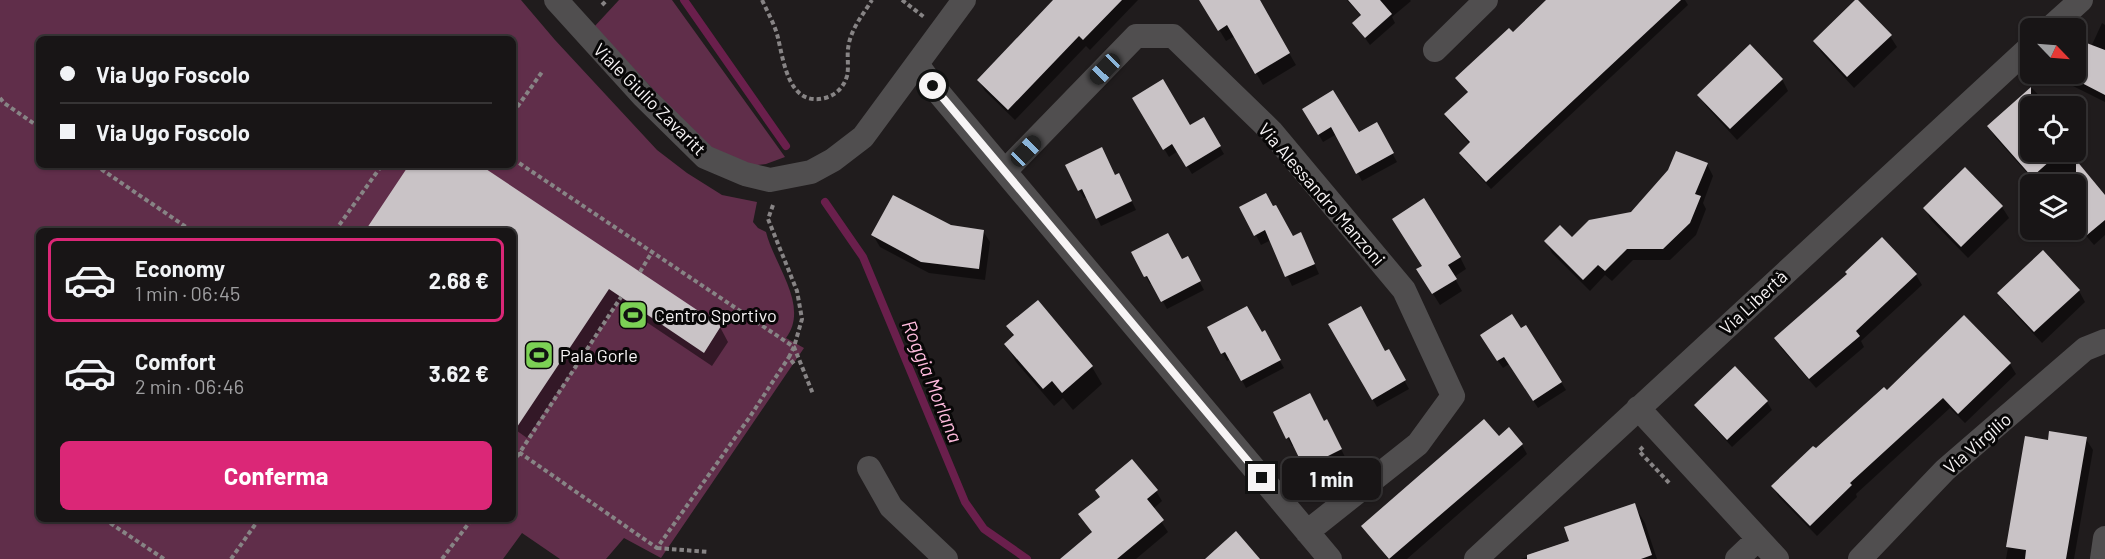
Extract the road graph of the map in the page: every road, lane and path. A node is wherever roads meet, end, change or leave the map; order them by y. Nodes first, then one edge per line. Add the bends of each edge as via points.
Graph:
1 (556, 0) edge
2 (607, 0) edge
3 (762, 0) edge
4 (872, 0) edge
5 (964, 0) edge
6 (1486, 0) edge
7 (2081, 0) edge
8 (602, 5) dead end
9 (2061, 18) edge
10 (1435, 50) dead end
11 (2020, 56) edge
12 (917, 64) junction
13 (542, 72) dead end
14 (0, 98) edge
15 (516, 109) edge
16 (36, 125) edge
17 (516, 161) edge
18 (99, 168) edge
19 (380, 168) edge
20 (1005, 171) junction
21 (770, 180) junction
22 (188, 228) edge
23 (337, 228) edge
24 (652, 252) junction
25 (639, 272) dead end
26 (621, 297) dead end
27 (2105, 341) edge
28 (794, 347) junction
29 (789, 357) junction
30 (794, 364) dead end
31 (813, 394) dead end
32 (1638, 408) junction
33 (516, 450) edge
34 (520, 453) junction
35 (516, 459) edge
36 (869, 468) dead end
37 (108, 522) edge
38 (257, 522) edge
39 (470, 522) edge
40 (1307, 532) junction
41 (2105, 538) edge
42 (1758, 539) junction
43 (657, 548) junction
44 (709, 552) dead end
45 (164, 559) edge
46 (231, 559) edge
47 (442, 559) edge
48 (946, 559) edge
49 (1330, 559) edge
50 (1476, 559) edge
51 (1737, 559) edge
52 (1777, 559) edge
53 (1860, 559) edge
54 (2102, 559) edge

1 - 21 street, Viale Giulio Zavaritt via 705,157
2 - 8 path
3 - 4 path via 778,37 790,82 809,99 826,98 840,90 846,77 849,39
5 - 12 street, Viale Giulio Zavaritt
6 - 10 street
7 - 9 street
11 - 32 street, Via Libertà
12 - 20 street
12 - 21 street, Viale Giulio Zavaritt via 863,137 811,172
13 - 15 path
14 - 16 path
17 - 24 path
18 - 22 path
19 - 23 path
20 - 40 street
20 - 40 street, Via Alessandro Manzoni via 1136,36 1173,36 1271,131 1404,290 1453,396 1418,444
21 - 28 path via 774,203 768,219 797,291 802,319
24 - 25 path
24 - 28 path
26 - 34 path
27 - 53 street, Via Virgilio via 2085,349 1946,470
28 - 29 path
28 - 31 path
29 - 30 path
29 - 43 path
32 - 42 street
32 - 50 street, Via Libertà
33 - 34 path
34 - 35 path
34 - 43 path
36 - 48 street via 891,507
37 - 45 path
38 - 46 path
39 - 47 path
40 - 49 street
41 - 54 street
42 - 51 street
42 - 52 street
43 - 44 path

